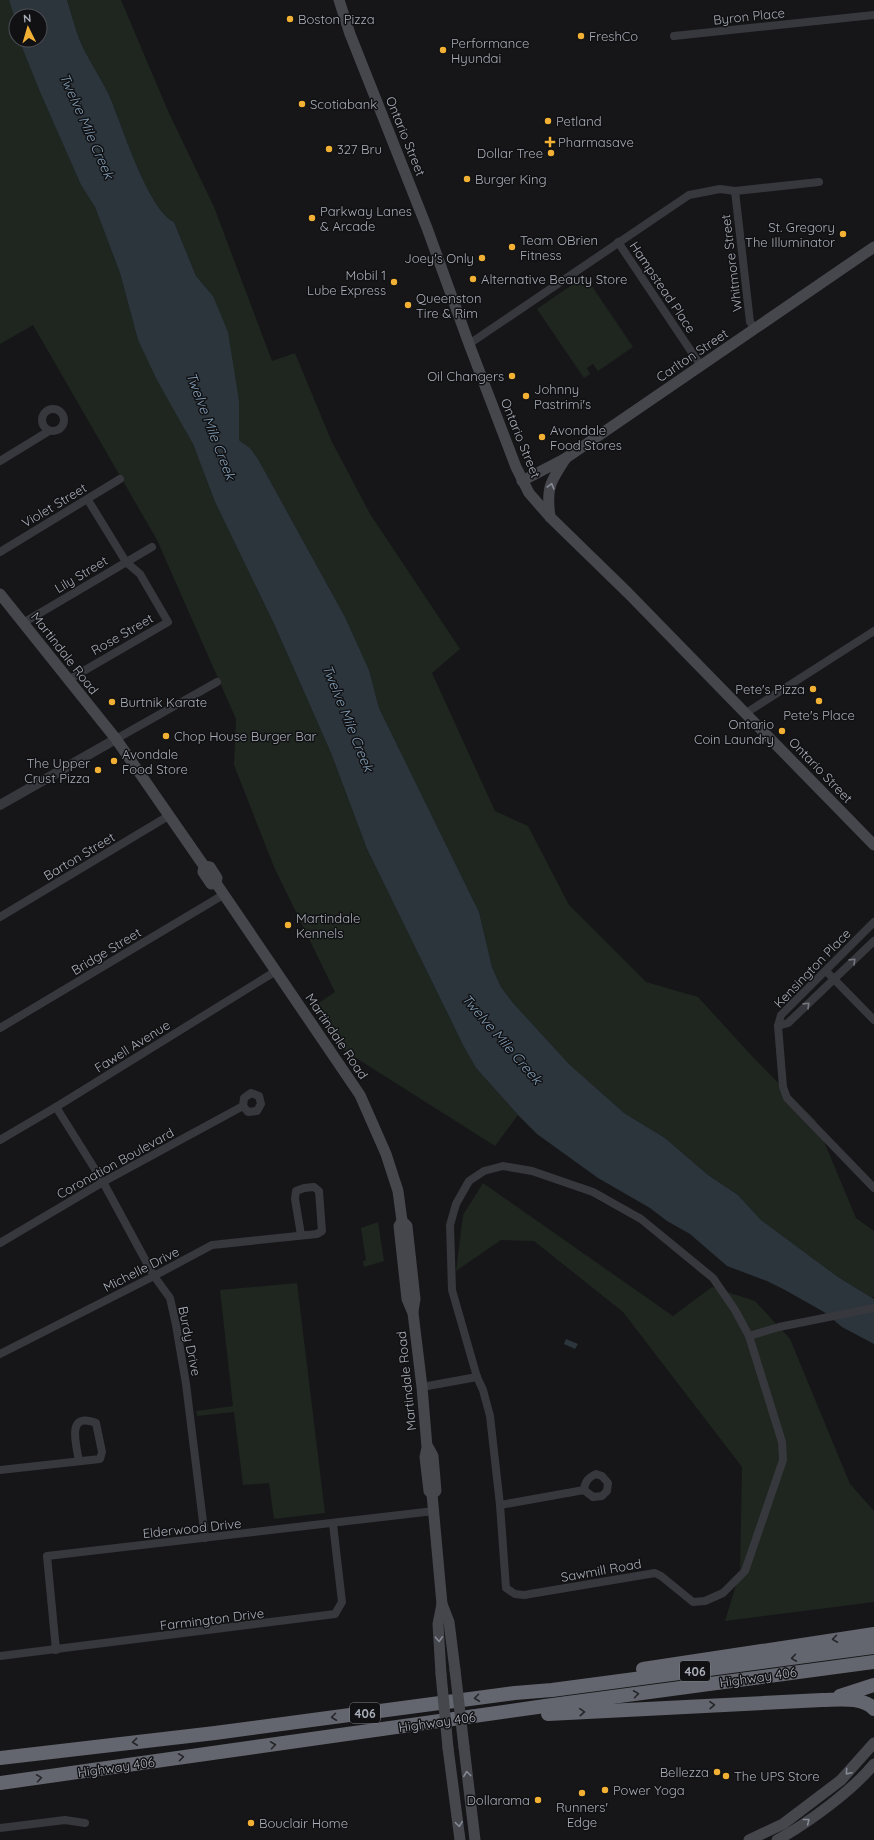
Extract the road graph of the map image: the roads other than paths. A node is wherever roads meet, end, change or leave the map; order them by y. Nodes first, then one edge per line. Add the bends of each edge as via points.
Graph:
1 (339, 0) edge
2 (874, 15) edge
3 (674, 36) dead end
4 (819, 182) dead end
5 (735, 192) junction
6 (618, 242) junction
7 (874, 247) edge
8 (755, 329) junction
9 (469, 344) junction
10 (701, 366) junction
11 (49, 431) dead end
12 (566, 458) junction
13 (0, 461) edge
14 (120, 479) dead end
15 (522, 481) junction
16 (88, 500) junction
17 (550, 517) junction
18 (152, 547) dead end
19 (0, 552) edge
20 (126, 562) junction
21 (0, 594) edge
22 (23, 623) junction
23 (874, 631) edge
24 (68, 680) junction
25 (217, 682) dead end
26 (746, 713) junction
27 (116, 739) junction
28 (0, 805) edge
29 (170, 816) junction
30 (874, 845) edge
31 (223, 895) junction
32 (0, 917) edge
33 (874, 922) edge
34 (874, 941) edge
35 (276, 971) junction
36 (826, 971) junction
37 (834, 979) junction
38 (874, 1020) edge
39 (778, 1026) junction
40 (0, 1028) edge
41 (242, 1106) dead end
42 (56, 1107) junction
43 (0, 1140) edge
44 (103, 1182) junction
45 (874, 1188) edge
46 (301, 1235) junction
47 (0, 1243) edge
48 (154, 1276) junction
49 (874, 1308) edge
50 (749, 1336) junction
51 (0, 1354) edge
52 (477, 1377) junction
53 (422, 1387) junction
54 (79, 1460) junction
55 (0, 1470) edge
56 (584, 1490) dead end
57 (500, 1505) junction
58 (434, 1511) junction
59 (333, 1524) junction
60 (205, 1538) junction
61 (442, 1604) junction
62 (874, 1634) edge
63 (874, 1647) edge
64 (56, 1650) junction
65 (0, 1656) edge
66 (874, 1662) edge
67 (874, 1685) edge
68 (516, 1693) junction
69 (822, 1700) junction
70 (874, 1709) edge
71 (473, 1717) junction
72 (874, 1742) edge
73 (0, 1758) edge
74 (874, 1764) edge
75 (0, 1783) edge
76 (85, 1823) dead end
77 (0, 1828) edge
78 (460, 1840) edge
79 (475, 1840) edge
80 (749, 1840) edge
81 (778, 1840) edge

1 - 9 main road, Ontario Street
2 - 3 street, Byron Place
4 - 5 street
5 - 6 street via 720,189 689,194
5 - 8 street, Whitmore Street via 750,322
6 - 9 street
6 - 10 street, Hampstead Place
7 - 8 main road, Carlton Street
8 - 10 main road, Carlton Street
9 - 15 main road, Ontario Street
10 - 12 main road, Carlton Street
11 - 13 street
12 - 15 main road, Carlton Street
17 -> 12 main road via 550,482
14 - 16 street, Violet Street
15 - 17 main road, Ontario Street
16 - 19 street, Violet Street
16 - 20 street
17 - 26 main road, Ontario Street
18 - 20 street, Lily Street
20 - 22 street, Lily Street
20 - 24 street, Rose Street via 140,574 168,622
21 - 22 main road, Martindale Road
22 - 24 main road, Martindale Road
23 - 26 street
24 - 27 main road, Martindale Road
25 - 27 street
26 - 30 main road, Ontario Street
27 - 28 street
27 - 29 main road, Martindale Road
29 - 31 main road, Martindale Road via 204,866 203,872 211,884 216,883
29 - 32 street, Barton Street
31 - 35 main road, Martindale Road
31 - 40 street, Bridge Street
33 - 36 street, Kensington Place
37 -> 34 street, Kensington Place
35 - 42 street, Fawell Avenue
35 - 53 main road, Martindale Road via 360,1094 386,1154 402,1221 399,1226 407,1299 413,1313
36 - 37 street
36 - 39 street, Kensington Place via 781,1015
37 - 38 street
39 -> 37 street, Kensington Place via 788,1023
39 - 45 street via 783,1087 787,1098
41 - 44 street, Coronation Boulevard
42 - 43 street, Fawell Avenue
42 - 44 street, Burdy Drive
44 - 47 street, Coronation Boulevard
44 - 48 street, Burdy Drive
46 - 46 street, Michelle Drive via 317,1234 322,1231 320,1191 314,1187 296,1191
46 - 48 street, Michelle Drive via 294,1238 212,1245
48 - 51 street, Michelle Drive
48 - 60 street, Burdy Drive via 170,1298 176,1325
49 - 50 street via 779,1327
50 - 52 street, Sawmill Road via 713,1278 641,1219 593,1192 532,1171 503,1166 484,1171 469,1181 456,1204 450,1225 452,1290
50 - 57 street, Sawmill Road via 782,1442 783,1460 745,1571 723,1592 705,1602 693,1602 655,1573 524,1595 515,1594 506,1588 505,1584
52 - 53 street
52 - 57 street, Sawmill Road via 490,1416
53 - 58 main road, Martindale Road via 428,1491 432,1494
54 - 54 street via 100,1459 102,1452 96,1423 82,1422 77,1424 74,1430
54 - 55 street
56 - 57 street
58 - 59 street, Elderwood Drive
58 - 61 main road, Martindale Road
59 - 60 street, Elderwood Drive
59 - 64 street, Farmington Drive via 342,1602 335,1614
60 - 64 street, Elderwood Drive via 47,1556
61 -> 78 main road, Martindale Road, bridge via 438,1624 441,1674
79 -> 61 main road, Martindale Road, bridge via 449,1622
62 -> 68 highway via 693,1660
63 -> 68 highway, Highway 406 / 406
64 - 65 street, Farmington Drive
71 -> 66 highway, Highway 406 / 406
67 - 69 highway
68 -> 73 highway, Highway 406 / 406 via 215,1733
69 - 70 highway via 860,1701
71 -> 69 highway
75 -> 71 highway, Highway 406 / 406
72 -> 80 main road via 841,1780 783,1824
81 -> 74 main road via 797,1829 846,1791
76 - 77 street via 65,1820

